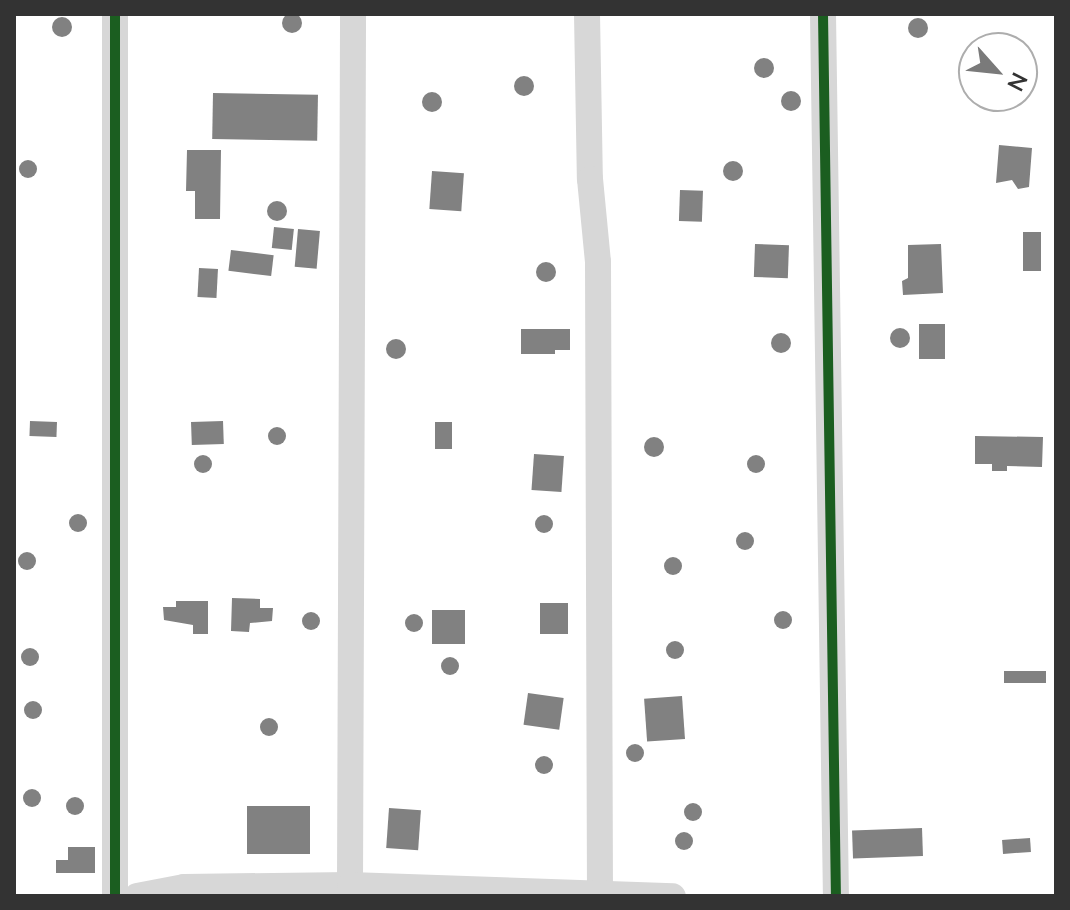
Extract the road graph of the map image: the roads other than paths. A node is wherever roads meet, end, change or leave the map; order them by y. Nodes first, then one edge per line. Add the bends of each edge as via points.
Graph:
1 (115, 14) edge
2 (353, 14) edge
3 (587, 14) edge
4 (823, 14) edge
5 (350, 885) junction
6 (600, 893) junction
7 (115, 896) edge
8 (137, 896) edge
9 (673, 896) edge
10 (836, 896) edge

1 - 7 street
2 - 5 street
3 - 6 street via 590,179 598,262
4 - 10 street
5 - 6 street
5 - 8 street via 184,887
6 - 9 street

